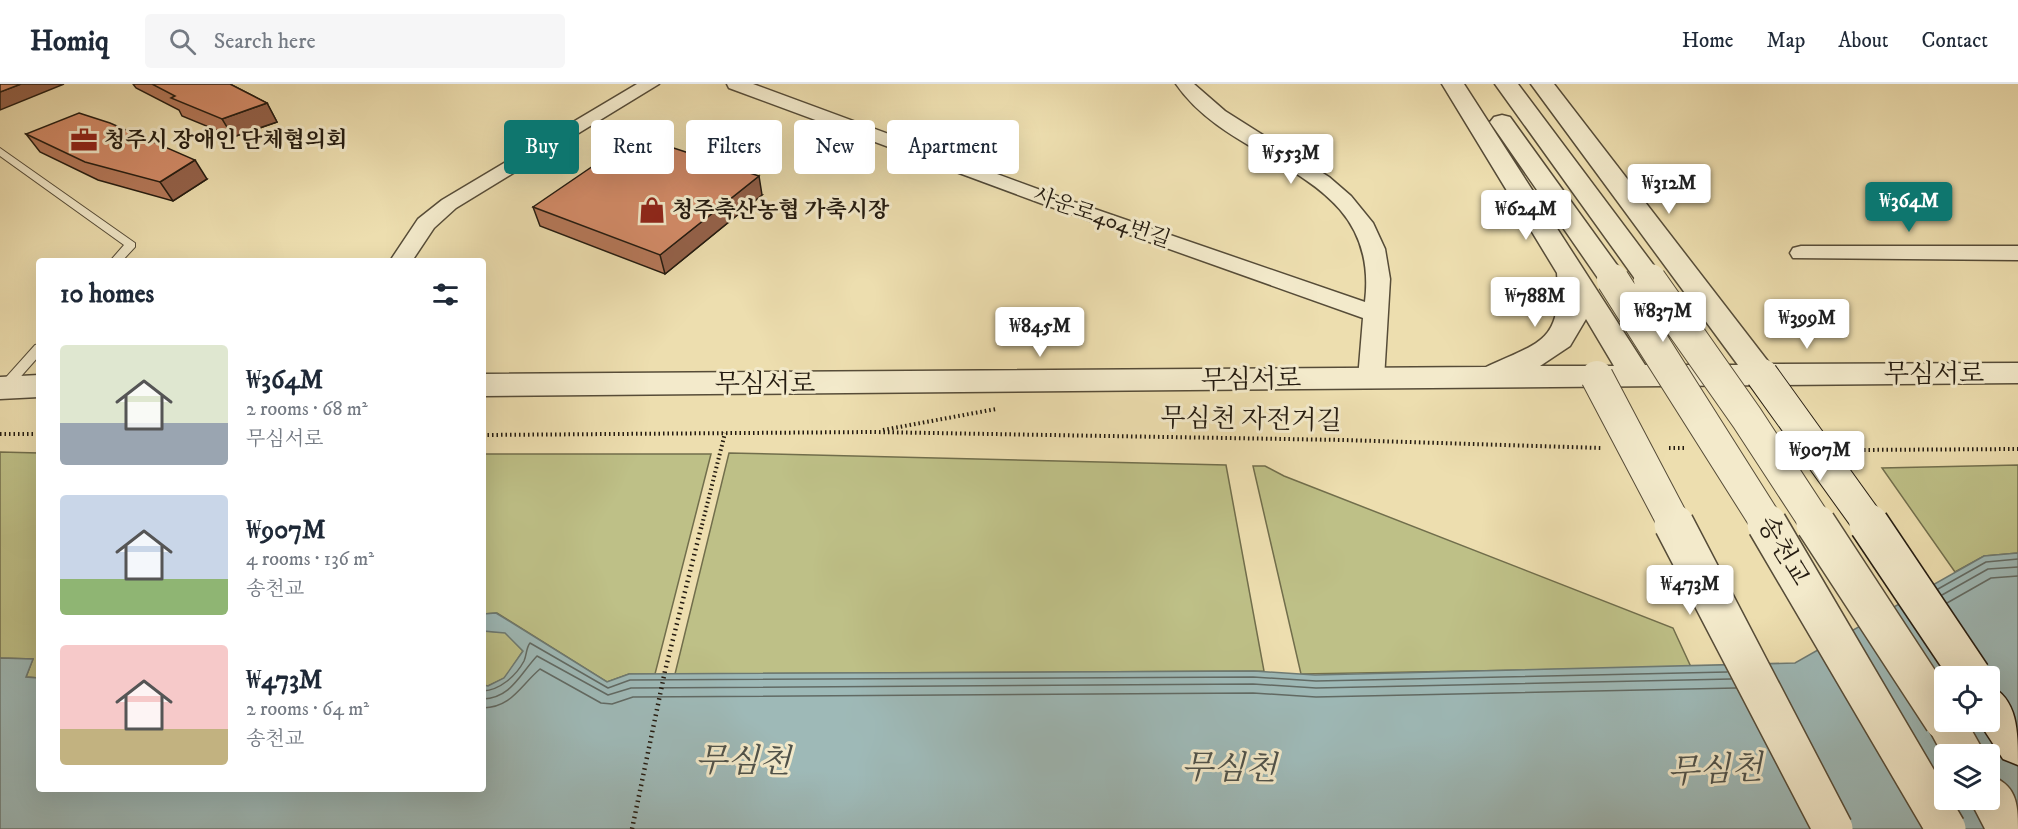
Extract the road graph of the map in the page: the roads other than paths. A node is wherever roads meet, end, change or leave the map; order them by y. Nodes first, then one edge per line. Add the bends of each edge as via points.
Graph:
1 (650, 84) edge
2 (736, 84) edge
3 (1185, 84) edge
4 (1453, 84) edge
5 (1475, 84) edge
6 (1506, 84) edge
7 (1542, 84) edge
8 (0, 151) edge
9 (1801, 253) dead end
10 (2018, 253) edge
11 (119, 258) edge
12 (403, 258) edge
13 (1570, 268) junction
14 (1693, 285) junction
15 (1601, 290) junction
16 (1375, 314) junction
17 (36, 351) edge
18 (2018, 373) edge
19 (1762, 375) junction
20 (1636, 376) junction
21 (1491, 377) junction
22 (1597, 377) junction
23 (1371, 379) junction
24 (486, 385) edge
25 (36, 386) edge
26 (2, 388) edge
27 (1964, 666) edge
28 (1934, 704) edge
29 (2000, 719) edge
30 (2018, 746) edge
31 (1998, 810) edge
32 (1833, 829) edge
33 (1946, 829) edge
34 (2009, 829) edge

1 - 12 street via 448,204 426,224
2 - 16 street, 사운로404번길
3 - 16 street via 1209,110 1328,186 1355,210 1369,231 1376,258 1379,296
4 - 13 street
5 - 15 street
6 - 28 street, 송천교, bridge via 1747,417
7 - 14 street
8 - 11 lane via 131,244
9 - 10 street
13 - 15 street
13 - 21 street via 1577,298 1573,319 1563,336 1544,351
14 - 15 street via 1686,310 1668,319 1629,318
14 - 19 street
15 - 20 street
15 - 33 street, 송천교, bridge via 1707,425 1888,725
16 - 23 street
17 - 26 lane
18 - 19 street, 무심서로
19 - 20 street, 무심서로
19 - 27 street, bridge via 1846,490
20 - 22 street, 무심서로
21 - 22 street, 무심서로
21 - 23 street, 무심서로
22 - 32 street, bridge
23 - 24 street, 무심서로
25 - 26 street
29 - 30 street
31 - 34 street

